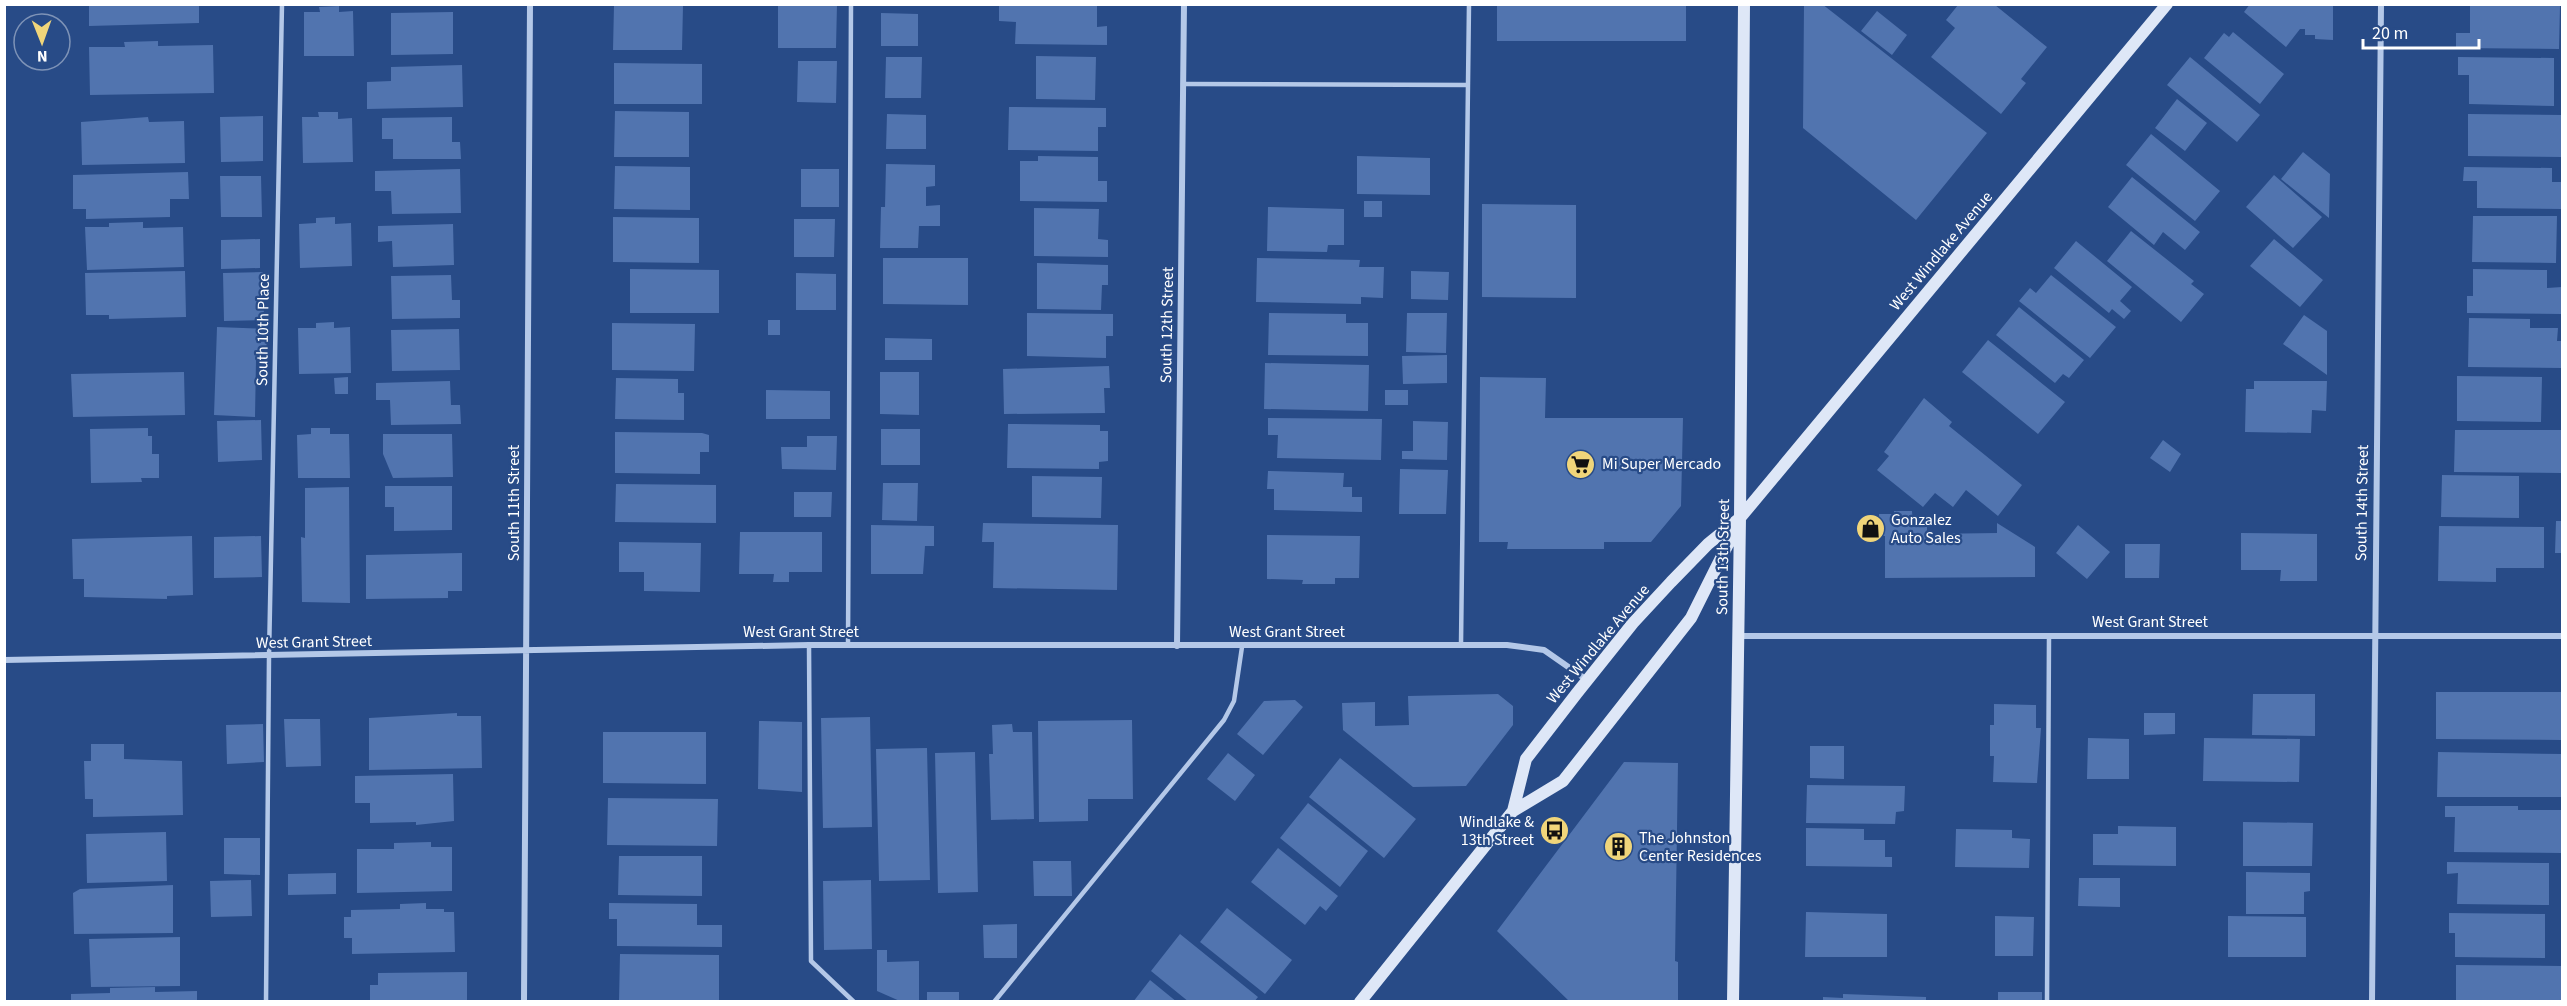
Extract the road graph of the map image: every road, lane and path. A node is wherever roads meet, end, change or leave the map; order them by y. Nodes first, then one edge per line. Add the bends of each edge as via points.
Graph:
1 (282, 4) edge
2 (530, 4) edge
3 (851, 4) edge
4 (1184, 4) edge
5 (1469, 4) edge
6 (1744, 4) edge
7 (2167, 4) edge
8 (2381, 4) edge
9 (1183, 84) junction
10 (1468, 85) junction
11 (1740, 518) junction
12 (1738, 636) junction
13 (2049, 636) junction
14 (2375, 636) junction
15 (2562, 636) edge
16 (1461, 644) junction
17 (809, 645) junction
18 (848, 645) junction
19 (1176, 646) junction
20 (1242, 647) junction
21 (527, 650) junction
22 (269, 657) junction
23 (4, 660) edge
24 (1588, 680) junction
25 (1513, 811) junction
26 (266, 1002) edge
27 (524, 1002) edge
28 (854, 1002) edge
29 (994, 1002) edge
30 (1360, 1002) edge
31 (1733, 1002) edge
32 (2047, 1002) edge
33 (2372, 1002) edge

1 - 22 lane, South 10th Place
2 - 21 street, South 11th Street
3 - 18 lane
4 - 9 street, South 12th Street
5 - 10 lane
6 - 11 street, South 13th Street
7 - 11 street, West Windlake Avenue
8 - 14 street, South 14th Street
9 - 10 lane
9 - 19 street, South 12th Street
10 - 16 lane
11 - 12 street, South 13th Street
11 - 24 street, West Windlake Avenue via 1708,544 1633,623
11 - 25 street, West Windlake Avenue via 1684,627 1563,781
12 - 13 street, West Grant Street
12 - 31 street, South 13th Street
13 - 14 street, West Grant Street
13 - 32 lane
14 - 15 street, West Grant Street
14 - 33 street, South 14th Street
16 - 20 street, West Grant Street
16 - 24 street, West Grant Street via 1544,650
17 - 18 street, West Grant Street
17 - 21 street, West Grant Street
17 - 28 lane via 811,961
18 - 19 street, West Grant Street
19 - 20 street, West Grant Street
20 - 29 lane via 1234,701 1224,720
21 - 22 street, West Grant Street
21 - 27 street, South 11th Street
22 - 23 street, West Grant Street
22 - 26 lane, South 10th Place
24 - 25 street, West Windlake Avenue via 1526,759
25 - 30 street, West Windlake Avenue

